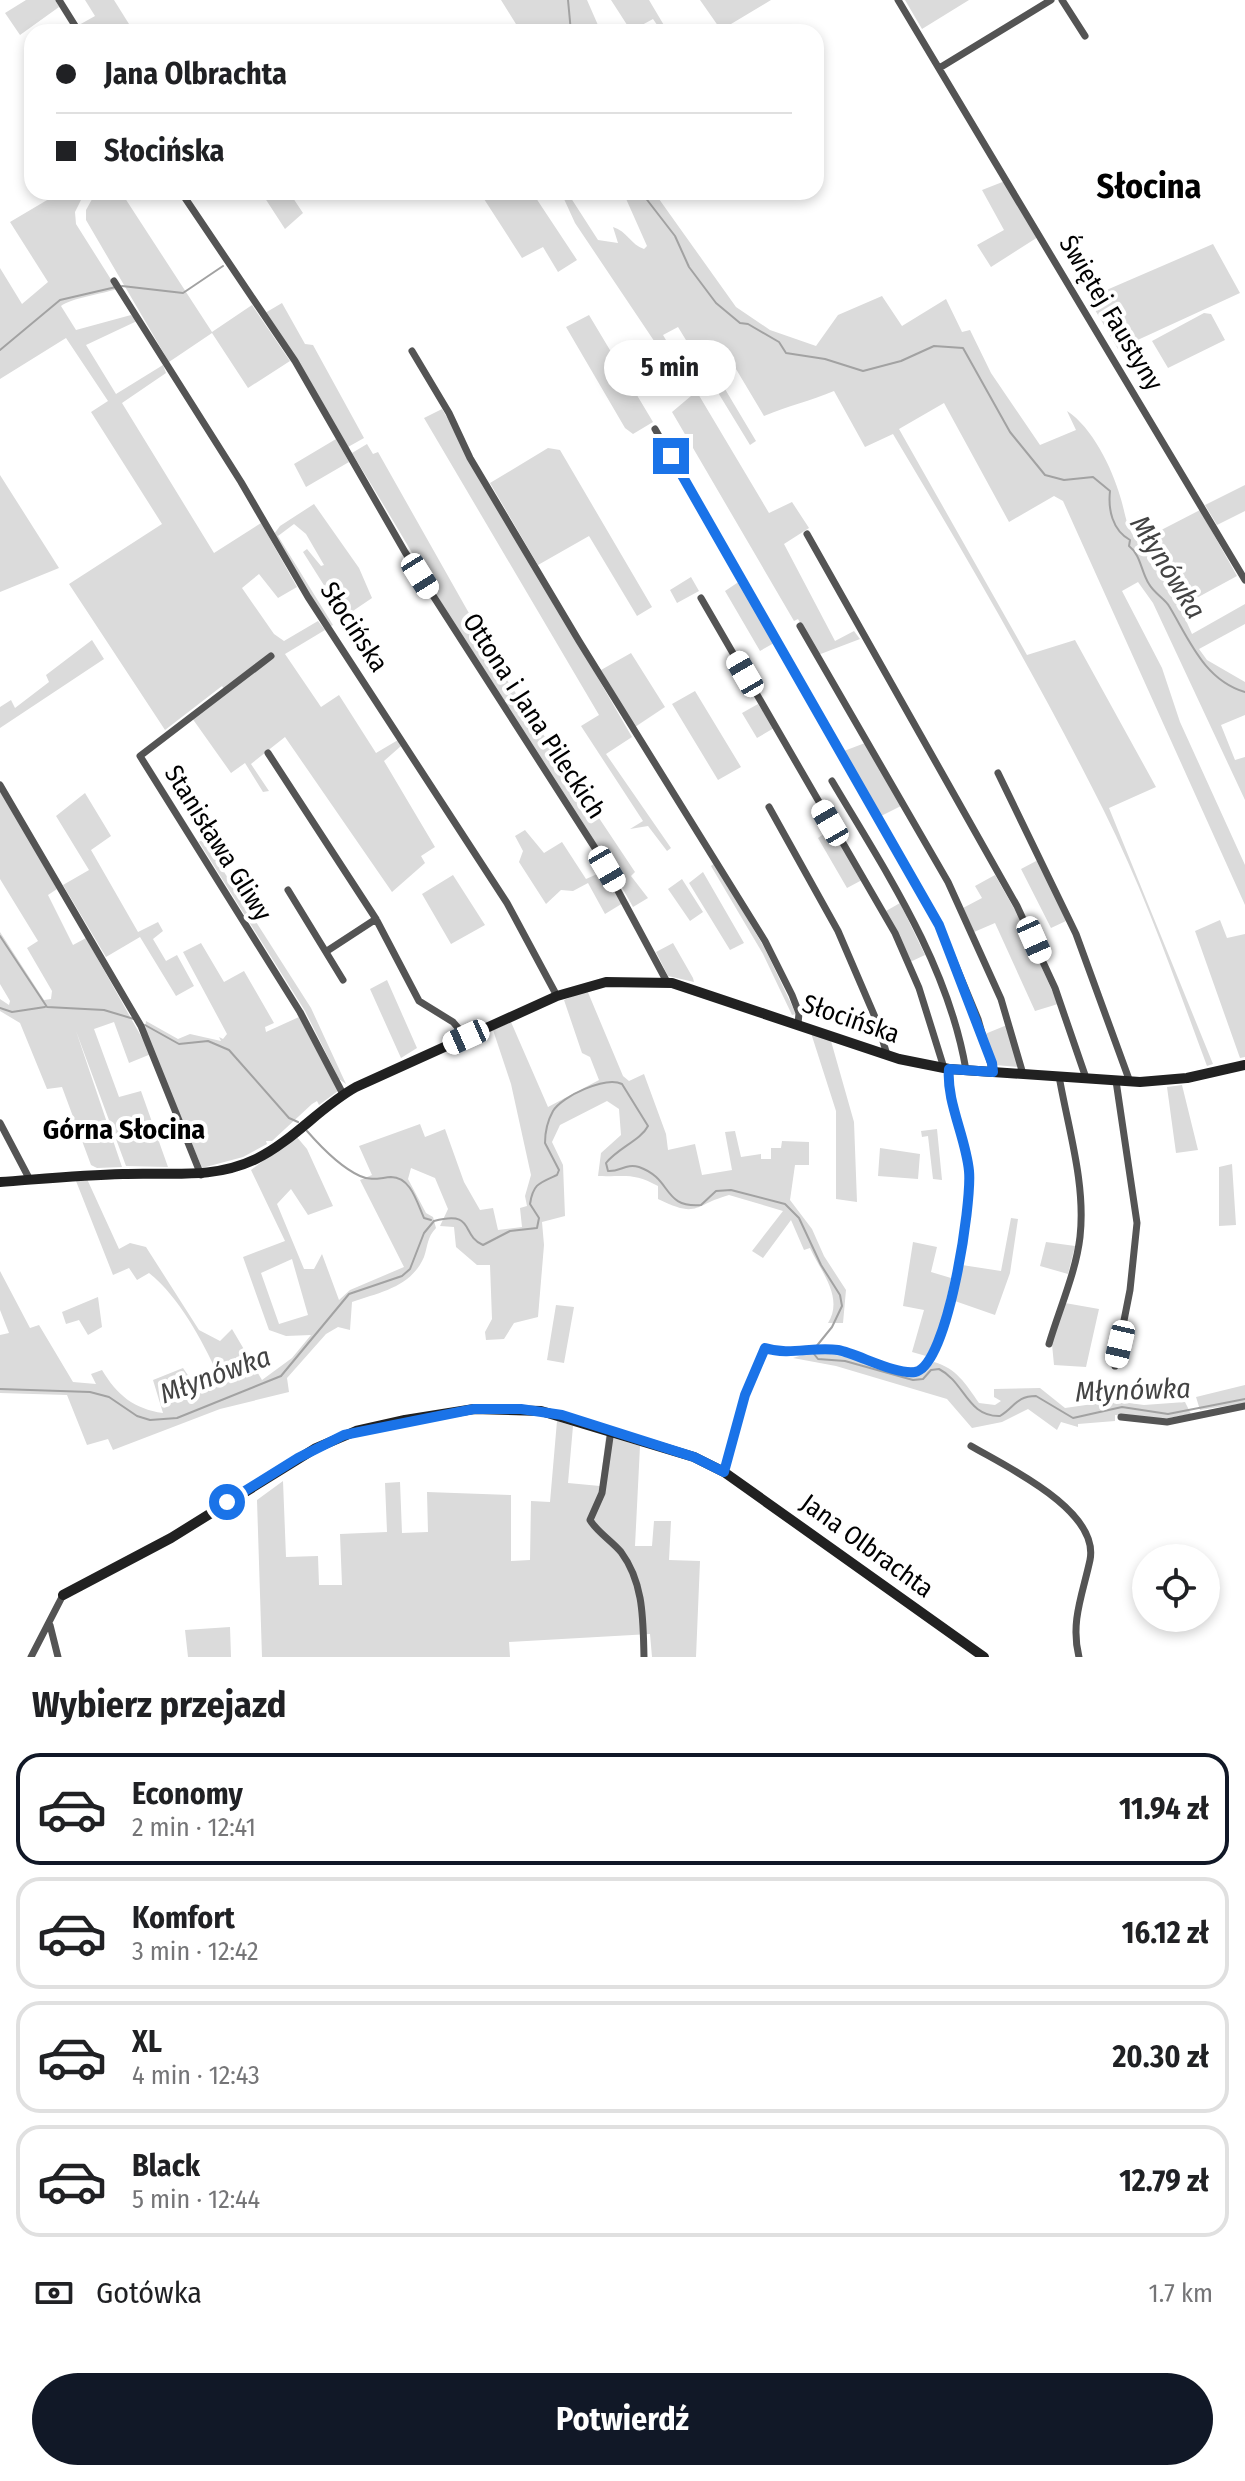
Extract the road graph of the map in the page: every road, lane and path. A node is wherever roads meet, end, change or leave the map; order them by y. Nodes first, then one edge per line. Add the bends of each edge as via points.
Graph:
1 (59, 0) edge
2 (898, 0) edge
3 (1051, 0) edge
4 (1062, 0) edge
5 (74, 24) edge
6 (1085, 36) dead end
7 (941, 67) junction
8 (186, 200) edge
9 (114, 281) dead end
10 (412, 351) dead end
11 (655, 429) dead end
12 (807, 534) dead end
13 (1245, 580) edge
14 (701, 598) dead end
15 (800, 626) dead end
16 (271, 656) dead end
17 (268, 753) dead end
18 (998, 773) dead end
19 (832, 781) dead end
20 (0, 785) edge
21 (769, 807) dead end
22 (288, 890) dead end
23 (376, 919) junction
24 (327, 951) junction
25 (343, 980) dead end
26 (667, 982) junction
27 (557, 996) junction
28 (798, 1024) junction
29 (466, 1037) junction
30 (887, 1055) junction
31 (1245, 1065) edge
32 (947, 1068) junction
33 (966, 1070) junction
34 (993, 1072) junction
35 (1023, 1074) junction
36 (1059, 1076) junction
37 (1086, 1078) junction
38 (1116, 1081) junction
39 (1130, 1082) junction
40 (343, 1094) junction
41 (0, 1123) edge
42 (201, 1175) junction
43 (30, 1180) junction
44 (0, 1182) edge
45 (1049, 1344) dead end
46 (1115, 1366) dead end
47 (1245, 1406) edge
48 (1121, 1417) dead end
49 (611, 1430) junction
50 (971, 1446) dead end
51 (724, 1472) junction
52 (63, 1595) joint
53 (50, 1625) junction
54 (31, 1657) edge
55 (58, 1657) edge
56 (644, 1657) edge
57 (984, 1657) edge
58 (1079, 1657) edge

1 - 5 street
2 - 7 street, Świętej Faustyny
3 - 7 street
4 - 6 street
7 - 13 street, Świętej Faustyny
8 - 26 street, Ottona i Jana Pileckich via 295,361 405,552 595,848
9 - 27 street, Słocińska via 308,597 507,903
10 - 28 street via 571,628 765,941 795,1004
11 - 34 street via 939,925 978,1019
12 - 37 street via 1017,906 1055,988
14 - 32 street via 895,933
15 - 35 street via 948,882 1001,999
16 - 40 street, Stanisława Gliwy via 140,756 292,999
17 - 23 street
18 - 39 street via 1071,923
19 - 33 street via 910,913 945,995
20 - 42 street via 141,1026
21 - 30 street via 845,945
22 - 24 street
23 - 24 street
23 - 29 street via 419,1001 453,1022
24 - 25 street
26 - 27 street, Słocińska via 606,982
26 - 28 street, Słocińska
27 - 29 street, Słocińska
28 - 30 street, Słocińska
29 - 40 street, Słocińska
30 - 32 street, Słocińska
31 - 39 street, Słocińska via 1187,1078
32 - 33 street, Słocińska
32 - 51 street via 969,1172 968,1209 935,1353 923,1369 909,1372 838,1350 785,1354 765,1348 745,1395
33 - 34 street, Słocińska
34 - 35 street, Słocińska
35 - 36 street, Słocińska
36 - 37 street, Słocińska
36 - 45 street via 1081,1226
37 - 38 street, Słocińska
38 - 39 street, Słocińska
38 - 46 street via 1137,1223
40 - 42 street, Słocińska via 266,1154
41 - 43 street
42 - 43 street, Słocińska
43 - 44 street, Słocińska
47 - 48 street via 1167,1422
49 - 51 street, Jana Olbrachta
49 - 52 street, Jana Olbrachta via 555,1414 500,1408 455,1411 356,1431 298,1458 171,1538
49 - 56 street via 602,1493 590,1520 615,1545 635,1578
50 - 58 street via 1048,1490 1088,1537 1091,1556 1075,1624
51 - 57 street, Jana Olbrachta
52 - 53 street
53 - 54 street
53 - 55 street

